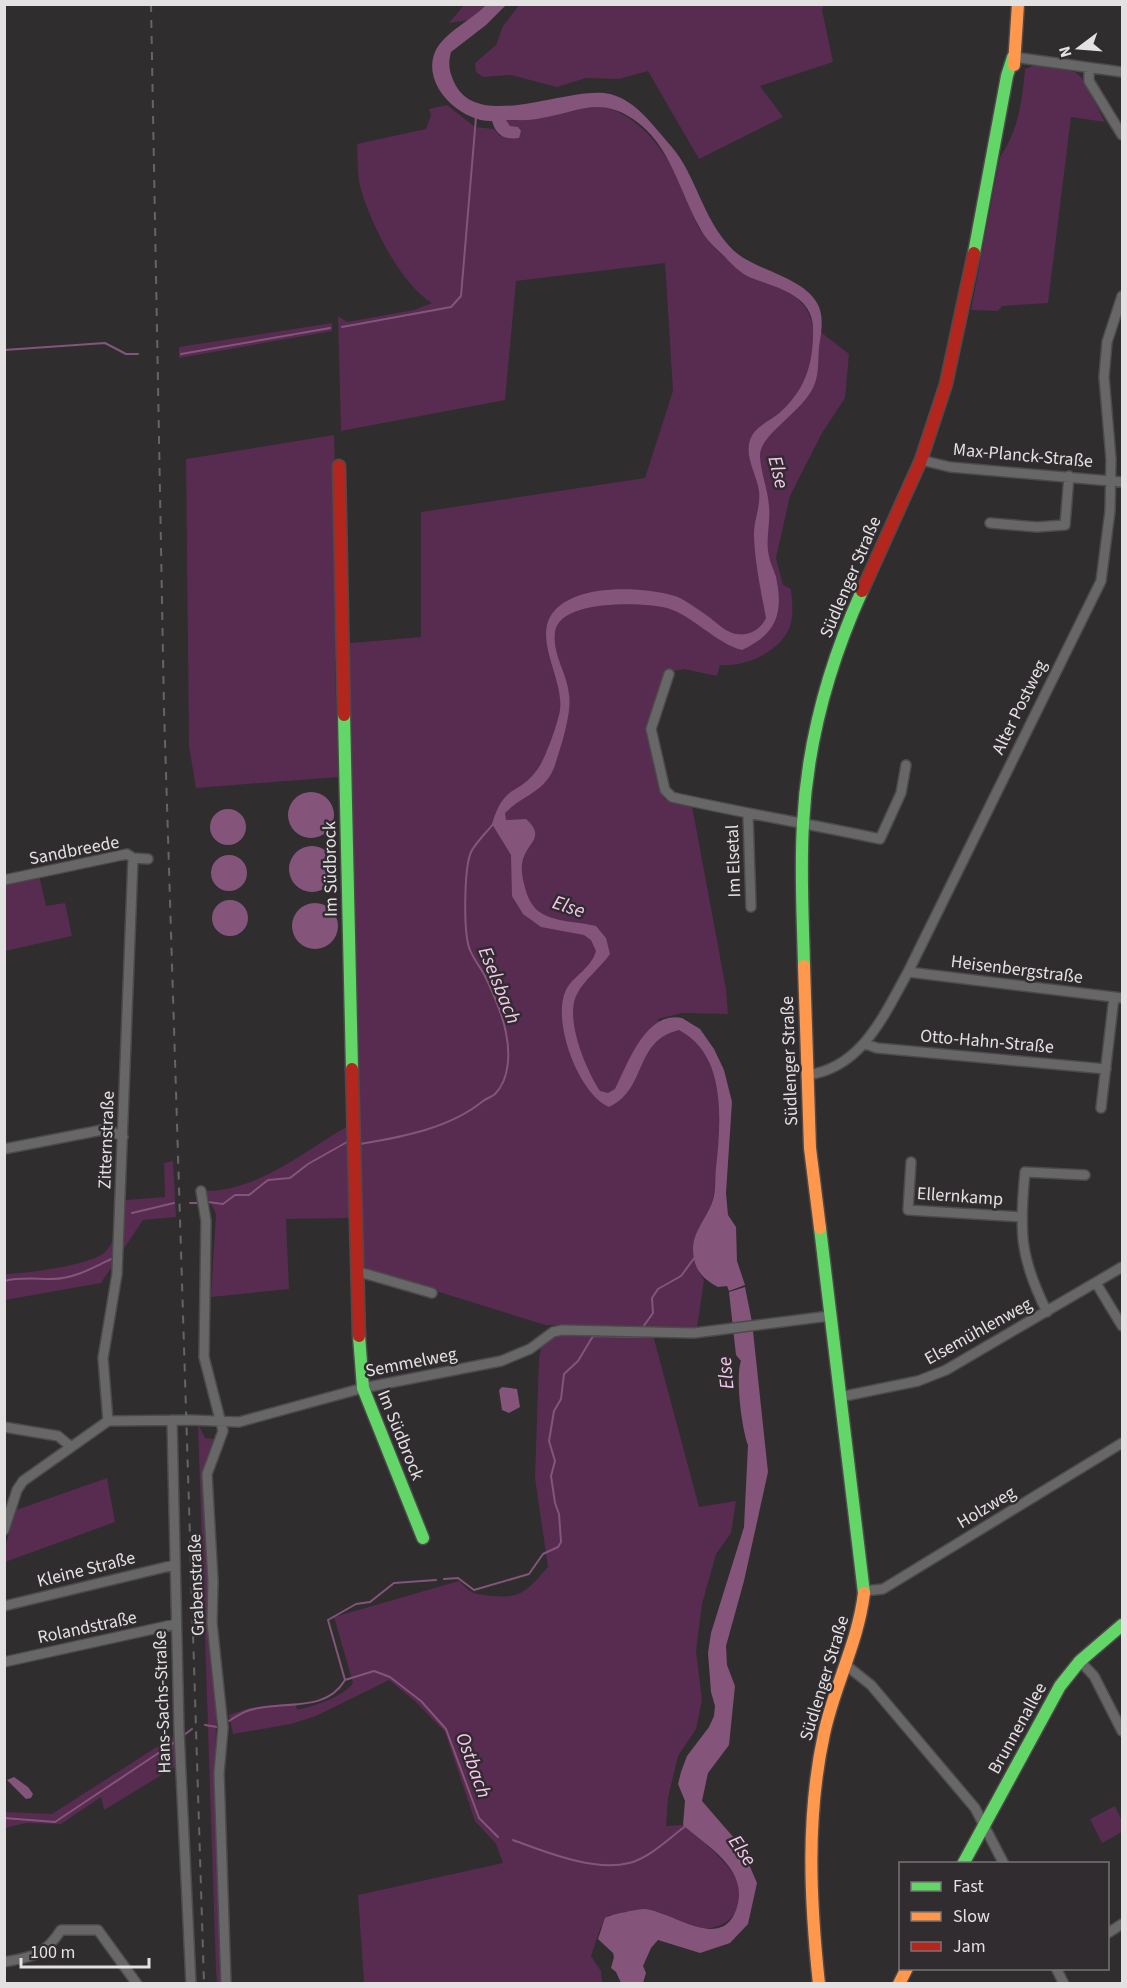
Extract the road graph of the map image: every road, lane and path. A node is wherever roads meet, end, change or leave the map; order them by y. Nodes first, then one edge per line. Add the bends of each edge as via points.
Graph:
1 (1018, 4) edge
2 (1013, 57) junction
3 (1089, 68) junction
4 (1122, 72) edge
5 (1122, 135) edge
6 (1122, 296) edge
7 (921, 460) junction
8 (339, 466) dead end
9 (1069, 476) junction
10 (1111, 479) junction
11 (1122, 482) edge
12 (990, 523) dead end
13 (669, 674) dead end
14 (906, 765) dead end
15 (748, 815) junction
16 (803, 823) junction
17 (133, 858) junction
18 (148, 859) dead end
19 (4, 880) edge
20 (751, 907) dead end
21 (908, 972) junction
22 (1118, 998) edge
23 (866, 1044) junction
24 (1106, 1069) junction
25 (807, 1075) junction
26 (1101, 1108) dead end
27 (123, 1137) junction
28 (4, 1149) edge
29 (911, 1162) dead end
30 (1085, 1175) dead end
31 (201, 1191) dead end
32 (1021, 1217) junction
33 (1122, 1267) edge
34 (356, 1271) junction
35 (1096, 1282) junction
36 (432, 1293) dead end
37 (1047, 1312) junction
38 (829, 1316) junction
39 (1122, 1326) edge
40 (363, 1388) junction
41 (840, 1398) junction
42 (172, 1420) junction
43 (108, 1421) junction
44 (222, 1421) junction
45 (4, 1427) edge
46 (1122, 1443) edge
47 (70, 1446) junction
48 (4, 1530) edge
49 (423, 1538) dead end
50 (174, 1565) junction
51 (864, 1591) junction
52 (4, 1606) edge
53 (176, 1624) junction
54 (1122, 1625) edge
55 (1080, 1661) junction
56 (4, 1662) edge
57 (847, 1666) junction
58 (1122, 1731) edge
59 (985, 1824) junction
60 (964, 1862) edge
61 (1004, 1862) edge
62 (1122, 1924) edge
63 (1109, 1932) edge
64 (4, 1962) edge
65 (137, 1983) edge
66 (191, 1983) edge
67 (226, 1983) edge
68 (819, 1983) edge

1 - 2 main road, Südlenger Straße
2 - 3 street
2 - 7 main road, Südlenger Straße via 959,332
3 - 4 street
3 - 5 street via 1089,81
6 - 10 street, Alter Postweg via 1107,342 1104,377
7 - 9 street, Max-Planck-Straße via 950,467
7 - 16 main road, Südlenger Straße via 830,672 813,743
8 - 34 main road, Im Südbrock
9 - 10 street, Max-Planck-Straße
9 - 12 street via 1065,525
10 - 11 street, Max-Planck-Straße
10 - 21 street, Alter Postweg via 1101,580
13 - 15 street via 651,729 665,790 672,797
14 - 16 street via 901,793 880,839
15 - 16 street
15 - 20 street, Im Elsetal
16 - 25 main road, Südlenger Straße
17 - 18 street, Sandbreede
17 - 19 street, Sandbreede via 127,854
17 - 27 street, Zitternstraße
21 - 22 street, Heisenbergstraße
21 - 23 street, Alter Postweg
22 - 24 street
23 - 24 street, Otto-Hahn-Straße
23 - 25 street, Alter Postweg via 831,1070
24 - 26 street
25 - 38 main road, Südlenger Straße via 810,1148
27 - 28 street via 107,1129
27 - 43 street, Zitternstraße via 117,1274 103,1358
29 - 32 street, Ellernkamp via 908,1210
30 - 32 street, Ellernkamp via 1025,1172
31 - 44 street, Grabenstraße via 206,1221 204,1357
32 - 37 street, Ellernkamp via 1022,1250
33 - 35 street, Elsemühlenweg
34 - 36 street
34 - 40 main road, Im Südbrock
35 - 37 street, Elsemühlenweg
35 - 39 street
37 - 41 street, Elsemühlenweg via 946,1370 918,1381
38 - 40 street, Semmelweg via 694,1333 561,1330 501,1361
38 - 41 main road, Südlenger Straße
40 - 44 street, Semmelweg via 239,1422
40 - 49 main road, Im Südbrock
41 - 51 main road, Südlenger Straße
42 - 43 street, Semmelweg
42 - 44 street, Semmelweg
42 - 50 street, Hans-Sachs-Straße
43 - 47 street
44 - 67 street, Grabenstraße via 224,1431 207,1474 212,1623 223,1728 219,1773
45 - 47 street via 58,1436
46 - 51 street, Holzweg via 883,1589
47 - 48 street via 24,1481 17,1490
50 - 52 street, Kleine Straße
50 - 53 street, Hans-Sachs-Straße
51 - 57 main road, Südlenger Straße via 861,1624
53 - 56 street, Rolandstraße
53 - 66 street, Hans-Sachs-Straße
54 - 55 main road, Brunnenallee
55 - 58 street via 1094,1676
55 - 59 main road, Brunnenallee via 1053,1696
57 - 59 street via 871,1685
57 - 68 main road, Südlenger Straße via 825,1729 813,1798 810,1862
59 - 60 main road, Brunnenallee
59 - 61 street
62 - 63 street
64 - 65 street via 48,1949 61,1930 89,1928 98,1930

